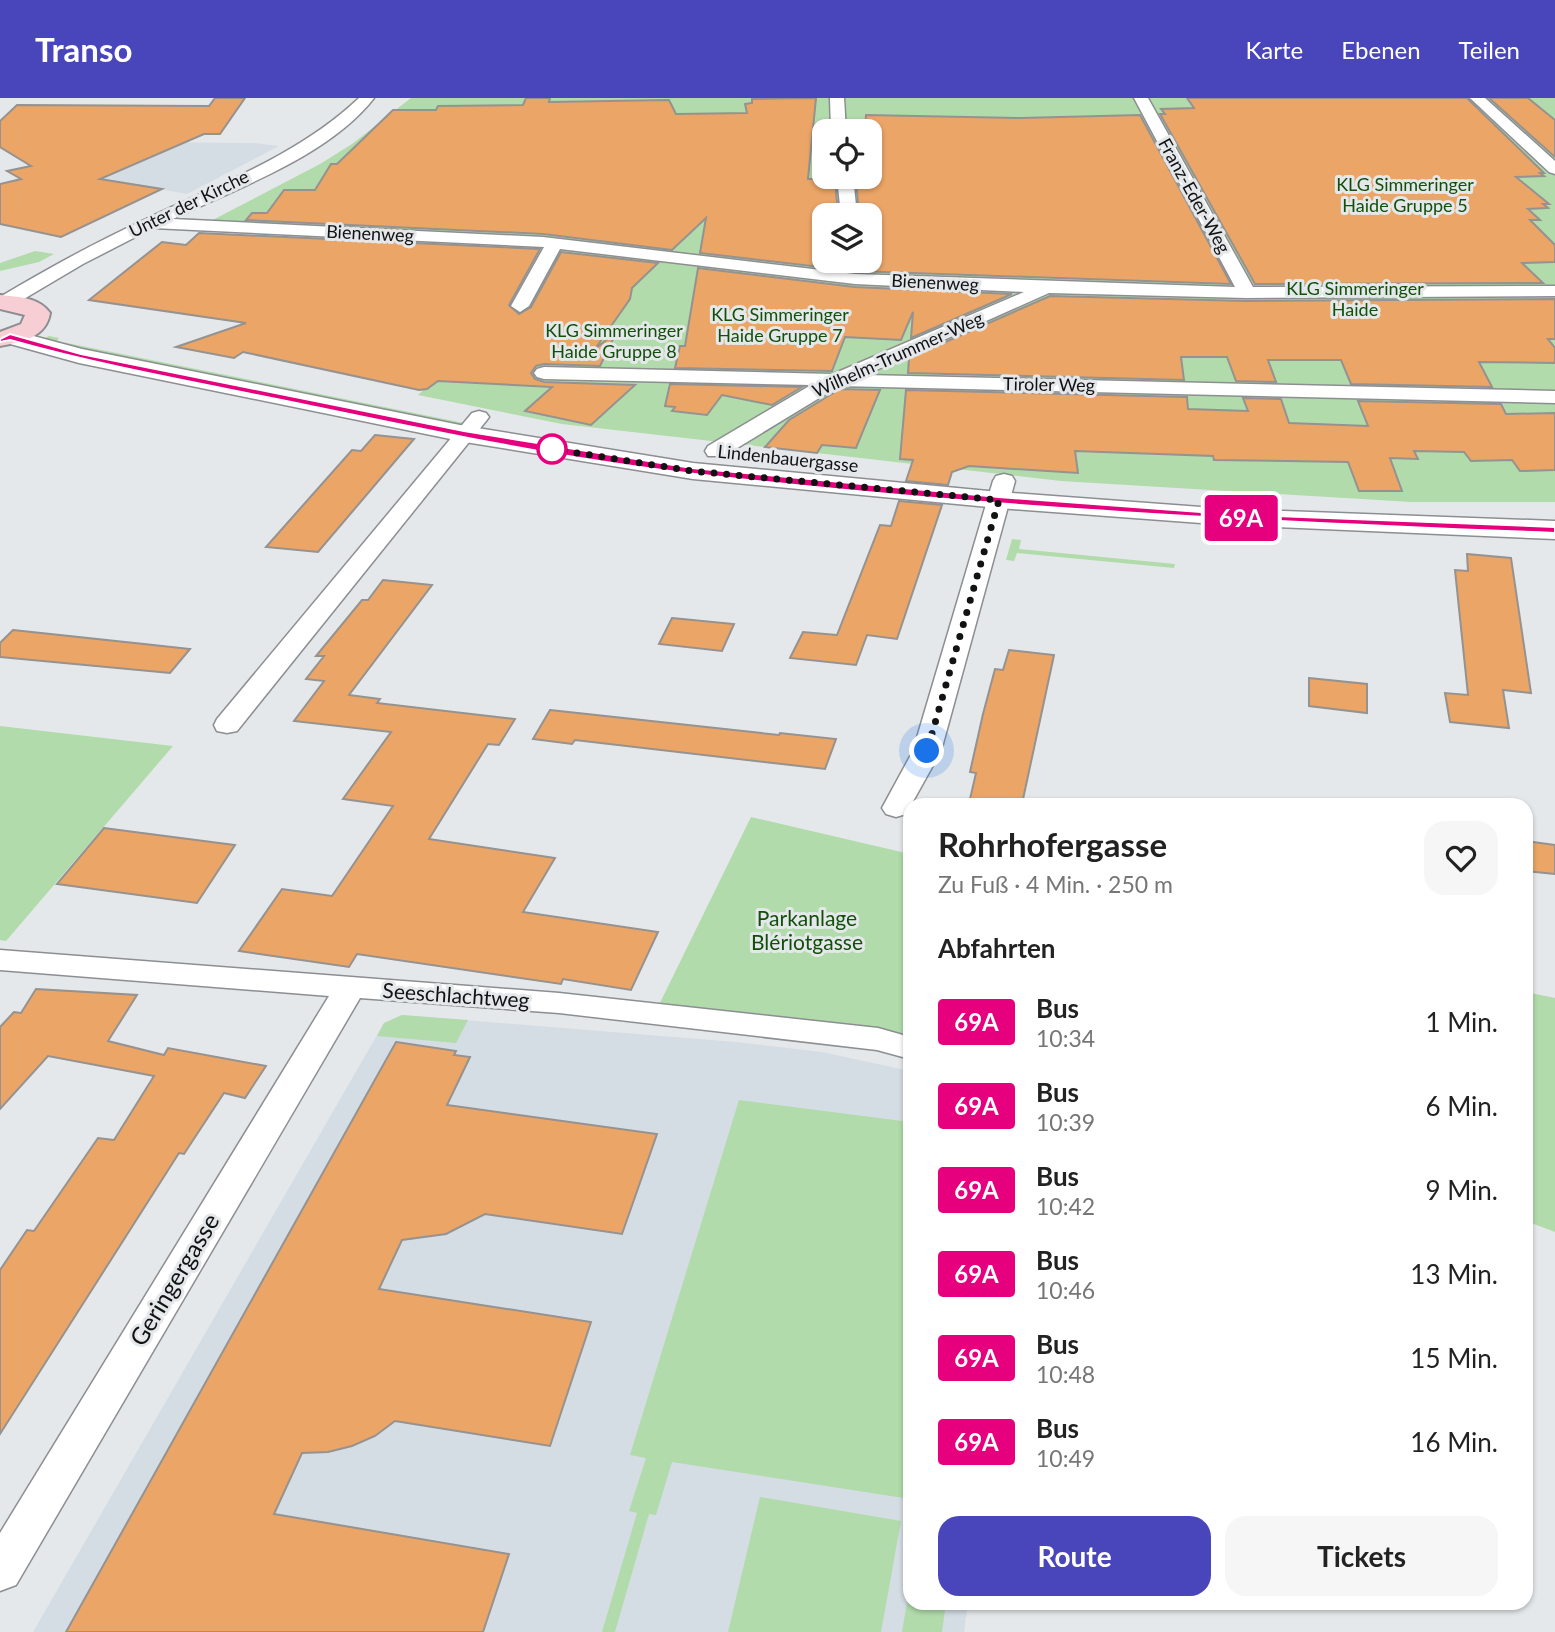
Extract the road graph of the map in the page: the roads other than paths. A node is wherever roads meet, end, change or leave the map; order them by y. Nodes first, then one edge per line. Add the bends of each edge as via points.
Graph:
1 (367, 98) edge
2 (385, 98) edge
3 (837, 98) edge
4 (1141, 98) edge
5 (1477, 98) edge
6 (838, 119) edge
7 (337, 130) junction
8 (1555, 169) edge
9 (149, 223) junction
10 (172, 226) junction
11 (554, 244) junction
12 (812, 266) edge
13 (882, 273) edge
14 (1049, 288) junction
15 (1555, 291) edge
16 (1248, 293) junction
17 (520, 306) dead end
18 (12, 319) edge
19 (544, 373) dead end
20 (833, 381) junction
21 (1555, 397) edge
22 (471, 426) junction
23 (716, 451) junction
24 (1002, 491) junction
25 (1555, 512) edge
26 (1555, 530) edge
27 (227, 725) dead end
28 (896, 808) dead end
29 (0, 960) edge
30 (350, 988) junction
31 (903, 1046) edge
32 (0, 1572) edge

1 - 7 street, Unter der Kirche
2 - 7 street, Unter der Kirche
3 - 6 street
4 - 16 street, Franz-Eder-Weg
5 - 8 street
7 - 9 street, Unter der Kirche
7 - 10 street, Unter der Kirche via 302,158
9 - 10 street, Bienenweg
9 - 18 street, Unter der Kirche via 55,271
10 - 11 street, Bienenweg
10 - 18 street, Unter der Kirche via 75,275
11 - 12 street, Bienenweg
11 - 17 street
13 - 14 street, Bienenweg
14 - 16 street, Bienenweg
14 - 20 street, Wilhelm-Trummer-Weg
15 - 16 street, Bienenweg
18 - 22 street, Lindenbauergasse via 79,356
19 - 20 street, Tiroler Weg
20 - 21 street, Tiroler Weg
20 - 23 street, Wilhelm-Trummer-Weg
22 - 23 street, Lindenbauergasse
22 - 24 street, Lindenbauergasse via 692,471
22 - 27 street
23 - 24 street, Lindenbauergasse
24 - 25 street, Lindenbauergasse
24 - 26 street, Lindenbauergasse via 1228,517
24 - 28 street via 927,751
29 - 30 street, Seeschlachtweg
30 - 31 street, Seeschlachtweg via 654,1013 878,1039
30 - 32 street, Geringergasse

